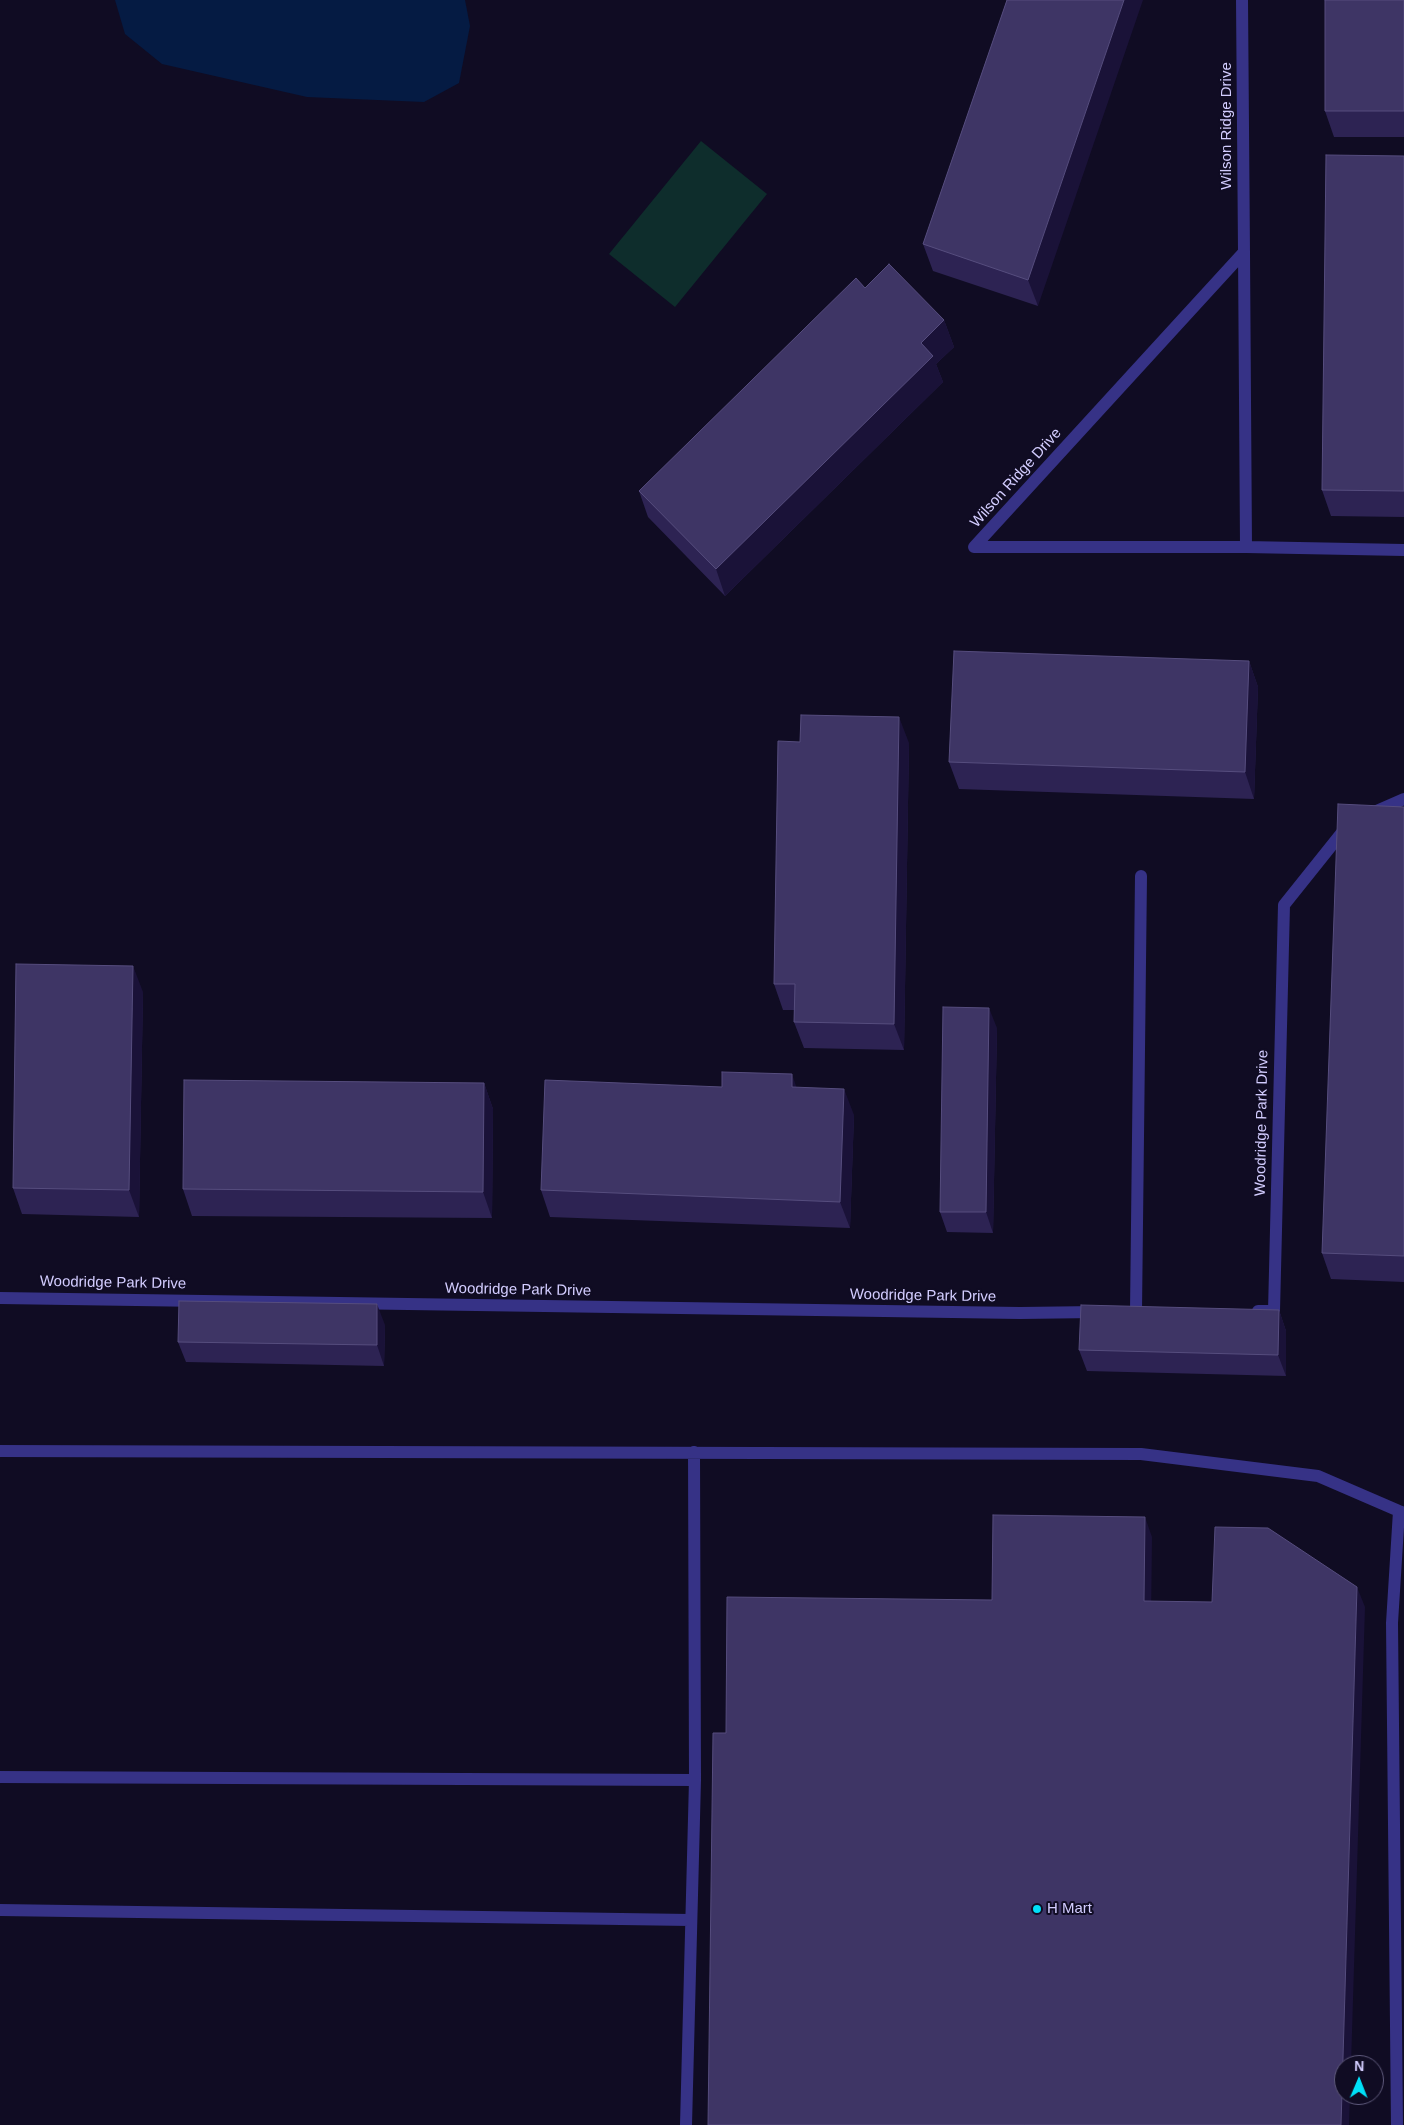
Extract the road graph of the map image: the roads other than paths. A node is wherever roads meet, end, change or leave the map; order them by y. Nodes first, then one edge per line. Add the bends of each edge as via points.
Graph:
1 (1242, 0) edge
2 (1244, 252) junction
3 (1246, 547) junction
4 (1404, 550) edge
5 (1404, 799) edge
6 (1141, 876) dead end
7 (0, 1298) edge
8 (1136, 1311) edge
9 (1245, 1311) edge
10 (1107, 1312) edge
11 (0, 1451) edge
12 (694, 1452) junction
13 (1402, 1512) edge
14 (0, 1777) edge
15 (695, 1780) junction
16 (0, 1910) edge
17 (690, 1920) junction
18 (686, 2125) edge
19 (1397, 2125) edge

1 - 2 street, Wilson Ridge Drive
2 - 3 street, Wilson Ridge Drive
2 - 3 street, Wilson Ridge Drive via 974,547
3 - 4 street, Wilson Ridge Drive
5 - 9 street, Woodridge Park Drive via 1348,824 1284,905 1274,1311
6 - 8 street
7 - 10 street, Woodridge Park Drive
11 - 12 street
12 - 13 street via 1141,1454 1318,1476
12 - 15 street
13 - 19 street via 1392,1623
14 - 15 street
15 - 17 street
16 - 17 street
17 - 18 street

